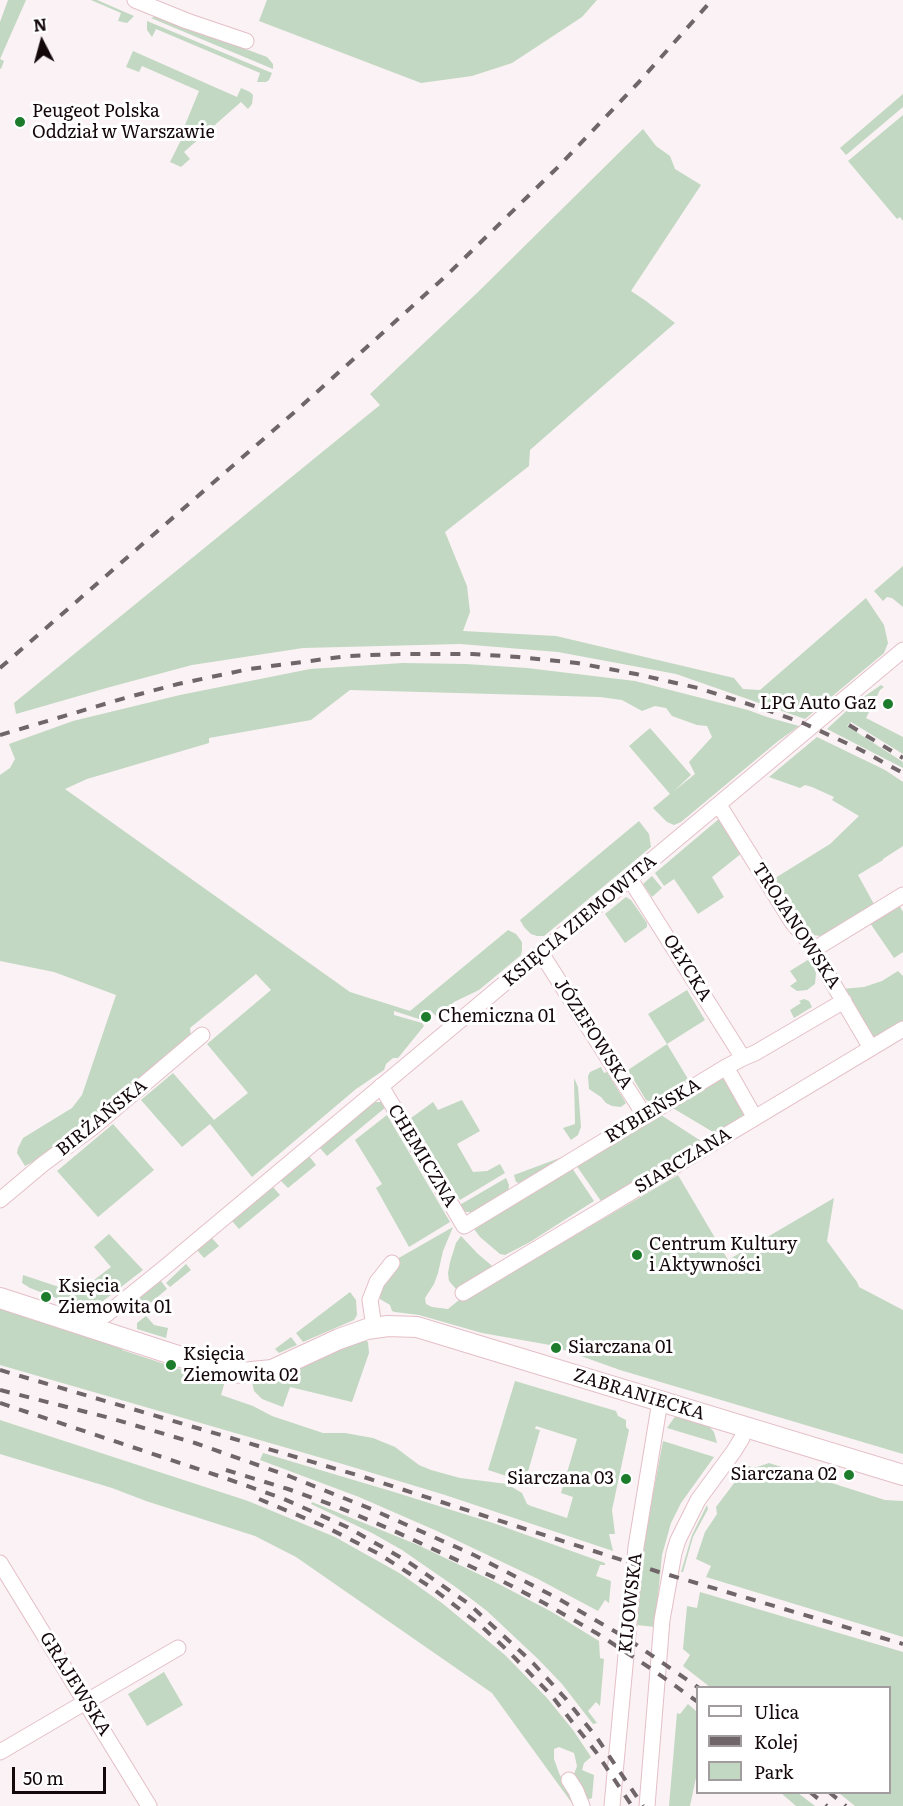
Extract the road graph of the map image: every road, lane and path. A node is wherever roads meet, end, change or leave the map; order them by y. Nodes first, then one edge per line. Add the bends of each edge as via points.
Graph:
1 (135, 0) edge
2 (246, 41) dead end
3 (903, 650) edge
4 (719, 805) junction
5 (630, 879) junction
6 (903, 896) edge
7 (813, 950) junction
8 (541, 953) junction
9 (844, 1001) junction
10 (903, 1029) edge
11 (202, 1035) dead end
12 (871, 1048) junction
13 (743, 1058) junction
14 (726, 1067) junction
15 (381, 1086) junction
16 (645, 1116) junction
17 (755, 1118) junction
18 (0, 1200) edge
19 (464, 1226) joint
20 (392, 1263) dead end
21 (463, 1293) dead end
22 (0, 1298) edge
23 (88, 1326) junction
24 (374, 1328) junction
25 (660, 1401) junction
26 (744, 1427) junction
27 (903, 1475) edge
28 (0, 1563) edge
29 (178, 1648) dead end
30 (86, 1702) junction
31 (0, 1752) edge
32 (569, 1780) dead end
33 (149, 1806) edge
34 (582, 1806) edge
35 (612, 1806) edge
36 (647, 1806) edge

1 - 2 street
3 - 4 street, KSIĘCIA ZIEMOWITA
4 - 5 street, KSIĘCIA ZIEMOWITA
4 - 7 street, TROJANOWSKA
5 - 8 street, KSIĘCIA ZIEMOWITA
5 - 13 street, OŁYCKA
6 - 7 street
7 - 9 street, TROJANOWSKA
8 - 15 street, KSIĘCIA ZIEMOWITA
8 - 16 street, JÓZEFOWSKA
9 - 12 street, TROJANOWSKA
9 - 13 street, RYBIEŃSKA
10 - 12 street, SIARCZANA
11 - 18 street, BIRŻAŃSKA
12 - 17 street, SIARCZANA
13 - 14 street, RYBIEŃSKA
14 - 16 street, RYBIEŃSKA
14 - 17 street
15 - 19 street, CHEMICZNA
15 - 23 street, KSIĘCIA ZIEMOWITA
16 - 19 street, RYBIEŃSKA
17 - 21 street, SIARCZANA
20 - 24 street via 377,1282 370,1300
22 - 23 main road, ZABRANIECKA
23 - 24 main road, ZABRANIECKA via 242,1374 272,1370 350,1334
24 - 25 main road, ZABRANIECKA via 431,1330
25 - 26 main road, ZABRANIECKA
25 - 35 street, KIJOWSKA via 636,1546
26 - 27 main road, ZABRANIECKA
26 - 36 street, KIJOWSKA via 734,1451 698,1500 674,1553 662,1620
28 - 30 street, GRAJEWSKA
29 - 30 street
30 - 31 street
30 - 33 street, GRAJEWSKA
32 - 34 street

